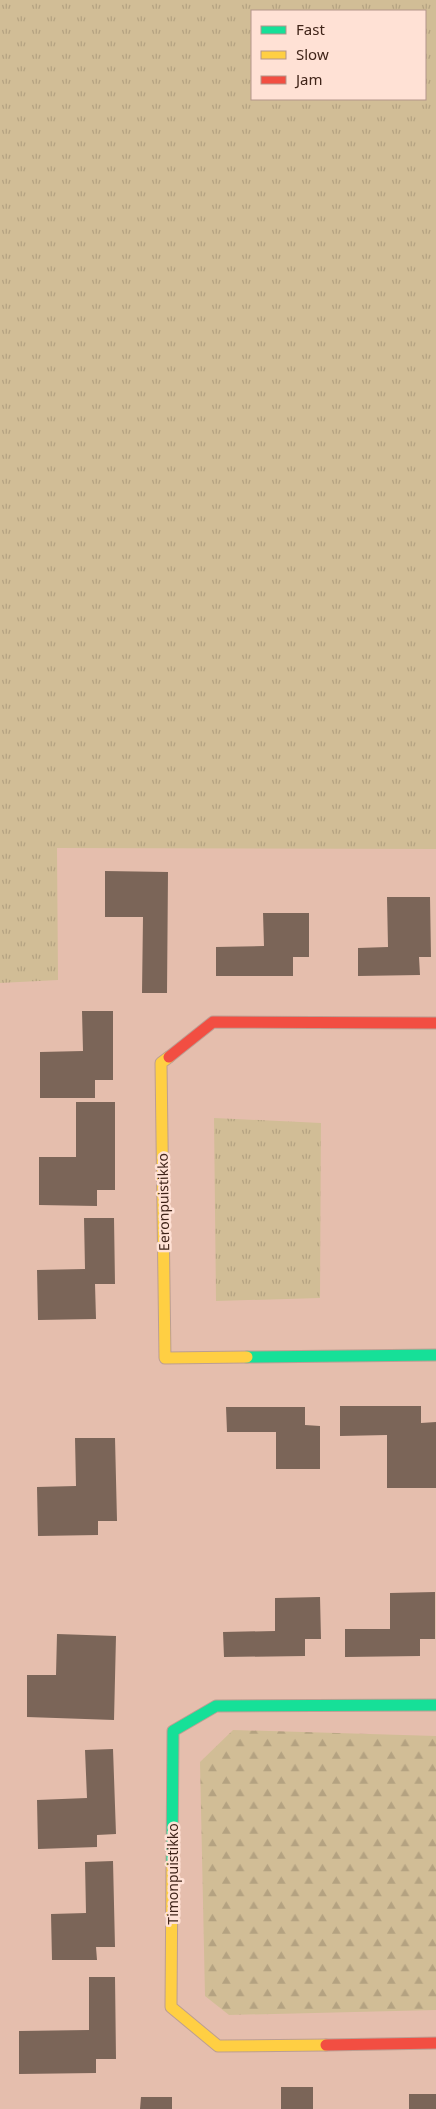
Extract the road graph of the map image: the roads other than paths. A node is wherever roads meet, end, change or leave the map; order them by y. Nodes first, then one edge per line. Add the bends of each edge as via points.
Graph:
1 (436, 1023) edge
2 (436, 1355) edge
3 (436, 1705) edge
4 (436, 2043) edge

1 - 2 street, Eeronpuistikko via 213,1022 161,1063 165,1358
3 - 4 street, Timonpuistikko via 216,1706 173,1731 171,2007 218,2046

